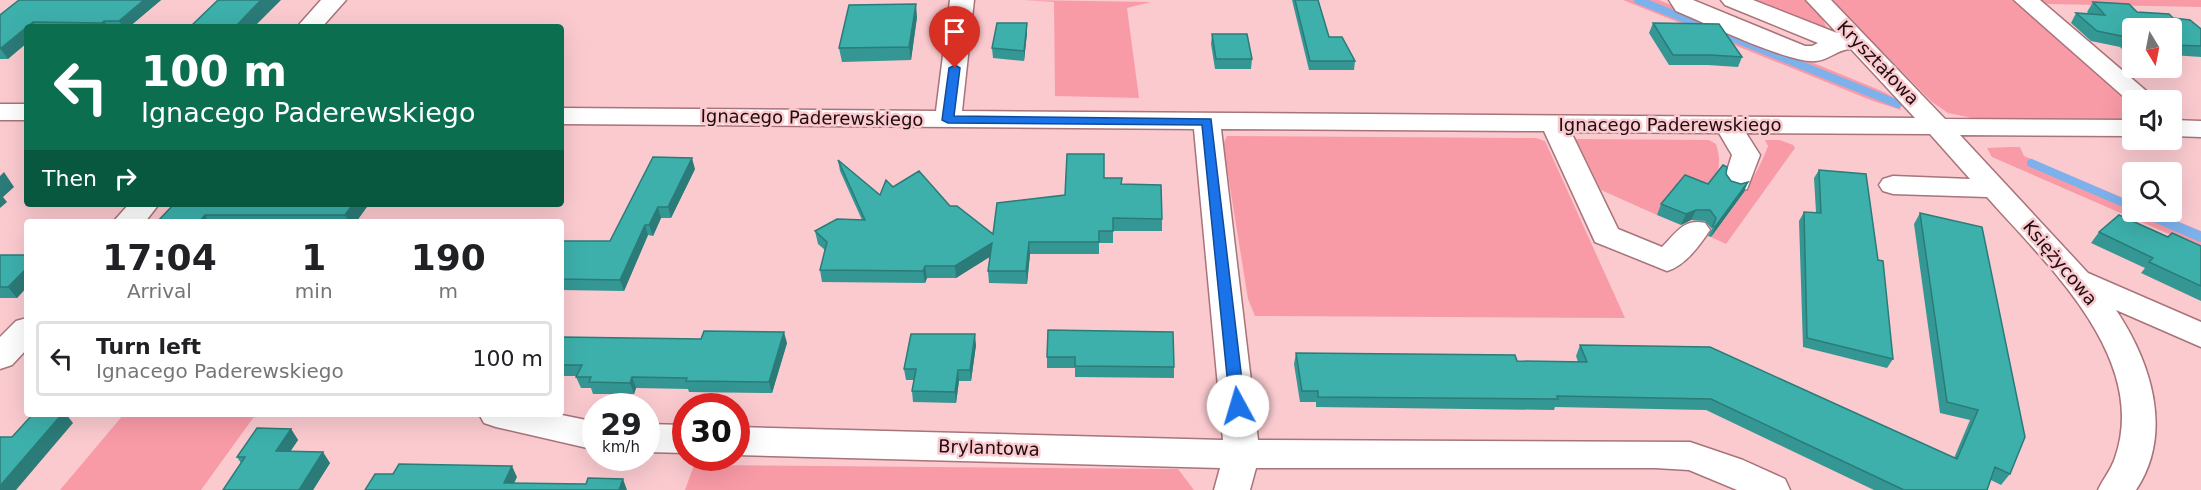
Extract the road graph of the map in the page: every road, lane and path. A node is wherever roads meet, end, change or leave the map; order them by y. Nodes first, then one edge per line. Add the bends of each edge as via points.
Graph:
1 (334, 0) edge
2 (962, 0) edge
3 (1681, 0) edge
4 (1733, 0) edge
5 (1818, 0) edge
6 (2026, 0) edge
7 (312, 24) edge
8 (1849, 42) junction
9 (2130, 90) edge
10 (0, 112) edge
11 (24, 112) edge
12 (564, 116) edge
13 (948, 120) junction
14 (1207, 121) junction
15 (1554, 124) junction
16 (1727, 125) junction
17 (1938, 126) junction
18 (2122, 128) edge
19 (2182, 128) edge
20 (2201, 129) edge
21 (1737, 183) edge
22 (1893, 185) dead end
23 (1995, 189) junction
24 (142, 207) edge
25 (131, 219) edge
26 (1695, 230) dead end
27 (2079, 282) junction
28 (24, 332) edge
29 (2201, 335) edge
30 (0, 359) edge
31 (24, 361) edge
32 (510, 417) edge
33 (582, 433) edge
34 (750, 441) edge
35 (1242, 452) junction
36 (1232, 490) edge
37 (1772, 490) edge
38 (2116, 490) edge

1 - 7 street
2 - 13 street
3 - 8 street via 1684,6 1801,53 1816,54
4 - 8 street
5 - 8 street, Kryształowa
6 - 9 street
8 - 17 street, Kryształowa
10 - 11 street
12 - 13 street, Ignacego Paderewskiego
13 - 14 street, Ignacego Paderewskiego
14 - 15 street, Ignacego Paderewskiego
14 - 35 street
15 - 16 street, Ignacego Paderewskiego
15 - 26 street via 1606,235 1667,261
16 - 17 street, Ignacego Paderewskiego
16 - 21 street via 1746,155
17 - 18 street, Ignacego Paderewskiego
17 - 23 street, Księżycowa
19 - 20 street
22 - 23 street
23 - 27 street, Księżycowa
24 - 25 street
27 - 29 street
27 - 38 street, Księżycowa via 2120,345 2133,379 2139,416 2135,448 2126,479
28 - 30 street
30 - 31 street
32 - 33 street
34 - 35 street, Brylantowa via 1188,454
35 - 36 street
35 - 37 street via 1679,455 1730,470

